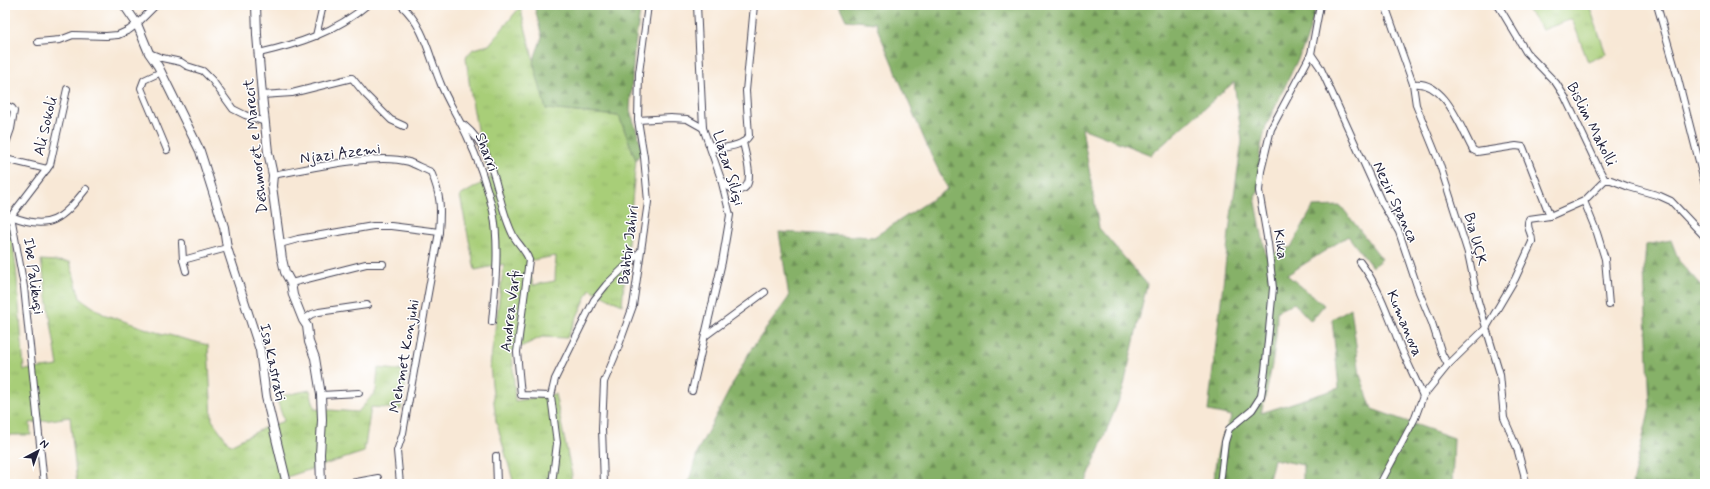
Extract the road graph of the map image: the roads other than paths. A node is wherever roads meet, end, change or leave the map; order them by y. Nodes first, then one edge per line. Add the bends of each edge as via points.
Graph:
1 (124, 5) edge
2 (156, 5) edge
3 (256, 5) edge
4 (323, 5) edge
5 (367, 5) edge
6 (401, 5) edge
7 (648, 5) edge
8 (697, 5) edge
9 (754, 5) edge
10 (1320, 5) edge
11 (1385, 5) edge
12 (1498, 5) edge
13 (1657, 5) edge
14 (137, 24) junction
15 (316, 36) junction
16 (38, 42) dead end
17 (149, 53) junction
18 (259, 54) junction
19 (1311, 54) junction
20 (161, 72) junction
21 (1414, 84) junction
22 (67, 89) dead end
23 (262, 95) junction
24 (5, 105) edge
25 (638, 120) junction
26 (265, 122) junction
27 (461, 123) junction
28 (404, 126) dead end
29 (702, 128) junction
30 (743, 142) junction
31 (709, 143) junction
32 (5, 146) edge
33 (167, 150) dead end
34 (5, 158) edge
35 (47, 169) junction
36 (431, 172) joint
37 (273, 176) junction
38 (721, 179) junction
39 (1605, 180) junction
40 (1705, 185) edge
41 (86, 189) dead end
42 (1584, 201) junction
43 (12, 216) junction
44 (1550, 216) junction
45 (5, 221) edge
46 (439, 232) junction
47 (1705, 237) edge
48 (182, 243) dead end
49 (280, 244) junction
50 (227, 248) junction
51 (640, 252) junction
52 (183, 260) junction
53 (1360, 262) dead end
54 (382, 264) dead end
55 (186, 271) dead end
56 (291, 283) junction
57 (765, 292) dead end
58 (367, 305) dead end
59 (1609, 305) dead end
60 (303, 320) junction
61 (492, 322) dead end
62 (1486, 328) junction
63 (705, 336) junction
64 (1448, 365) junction
65 (692, 391) dead end
66 (360, 393) dead end
67 (321, 395) junction
68 (551, 396) junction
69 (1423, 396) junction
70 (496, 456) dead end
71 (378, 478) dead end
72 (44, 484) edge
73 (287, 484) edge
74 (321, 484) edge
75 (346, 484) edge
76 (400, 484) edge
77 (497, 484) edge
78 (552, 484) edge
79 (604, 484) edge
80 (1220, 484) edge
81 (1380, 484) edge
82 (1525, 484) edge

1 - 14 street, Isa Kastrati
2 - 14 street
3 - 18 street, Dëshmorët e Marecit
4 - 15 street
5 - 15 street via 336,28
6 - 27 street, Sharri via 420,29 440,83
7 - 25 street, Bahtir Jahiri via 639,73
8 - 29 street, Llazar Siliqi
9 - 30 street via 746,90 749,136
10 - 19 street, Kika
11 - 21 street, Bia UÇK
12 - 39 street, Bislim Makolli via 1526,52 1556,83 1565,97
13 - 40 street via 1678,75
14 - 16 street via 118,35 74,35 60,40
14 - 17 street, Isa Kastrati
15 - 18 street
17 - 20 street, Isa Kastrati
17 - 26 street via 202,71 212,80 233,109
18 - 23 street, Dëshmorët e Marecit
19 - 64 street, Nezir Spanca via 1399,232
19 - 80 street, Kika via 1271,129 1262,171 1259,191 1273,288 1265,371 1261,396 1252,410 1228,429
20 - 33 street via 144,80 142,93
20 - 50 street, Isa Kastrati via 200,152 224,227
21 - 44 street via 1429,87 1444,97 1473,150 1477,152 1516,146 1524,148
21 - 62 street, Bia UÇK via 1416,105 1438,159 1468,253
22 - 35 street, Ali Sokoli
23 - 26 street, Dëshmorët e Marecit
23 - 28 street via 292,93 352,78 391,120
24 - 32 street via 14,111
25 - 29 street via 687,119
25 - 51 street, Bahtir Jahiri via 648,202
26 - 37 street, Dëshmorët e Marecit
27 - 61 street, Sharri via 477,161 493,212 497,265
27 - 68 street, Andrea Varfi via 475,134 490,161 500,201 514,237 529,260 517,352 521,395
29 - 31 street, Llazar Siliqi
30 - 31 street via 717,149
30 - 38 street via 750,180 746,187 735,191
31 - 38 street, Llazar Siliqi
34 - 35 street, Ali Sokoli
35 - 43 street, Ali Sokoli
36 - 37 street, Njazi Azemi via 408,162 386,159 348,162
36 - 46 street, Mehmet Konjuhi via 439,189
37 - 49 street, Dëshmorët e Marecit via 272,186
38 - 63 street, Llazar Siliqi via 730,215
39 - 42 street
39 - 47 street, Bislim Makolli via 1671,201
41 - 43 street via 66,212 55,220 34,223
42 - 44 street
42 - 59 street via 1605,259
43 - 45 street, Ali Sokoli
43 - 72 street, Ibe Palikuqi via 24,287
44 - 62 street via 1529,219 1532,242 1515,279
46 - 49 street via 373,226
46 - 76 street, Mehmet Konjuhi via 403,433 397,451
48 - 52 street
49 - 56 street, Dëshmorët e Marecit via 285,272
50 - 52 street
50 - 73 street, Isa Kastrati via 260,350 266,397
51 - 68 street via 594,300 555,379
51 - 79 street, Bahtir Jahiri via 633,306 604,382
52 - 55 street
53 - 69 street, Kumanova via 1385,305
54 - 56 street via 366,264
56 - 60 street, Dëshmorët e Marecit
57 - 63 street
58 - 60 street via 319,312
60 - 67 street, Dëshmorët e Marecit via 307,326 315,358
62 - 64 street
62 - 82 street, Bia UÇK via 1500,374 1504,418 1517,448
63 - 65 street, Llazar Siliqi
64 - 69 street
66 - 67 street
67 - 74 street, Dëshmorët e Marecit
68 - 78 street via 557,443
69 - 81 street via 1416,418
70 - 77 street
71 - 75 street

